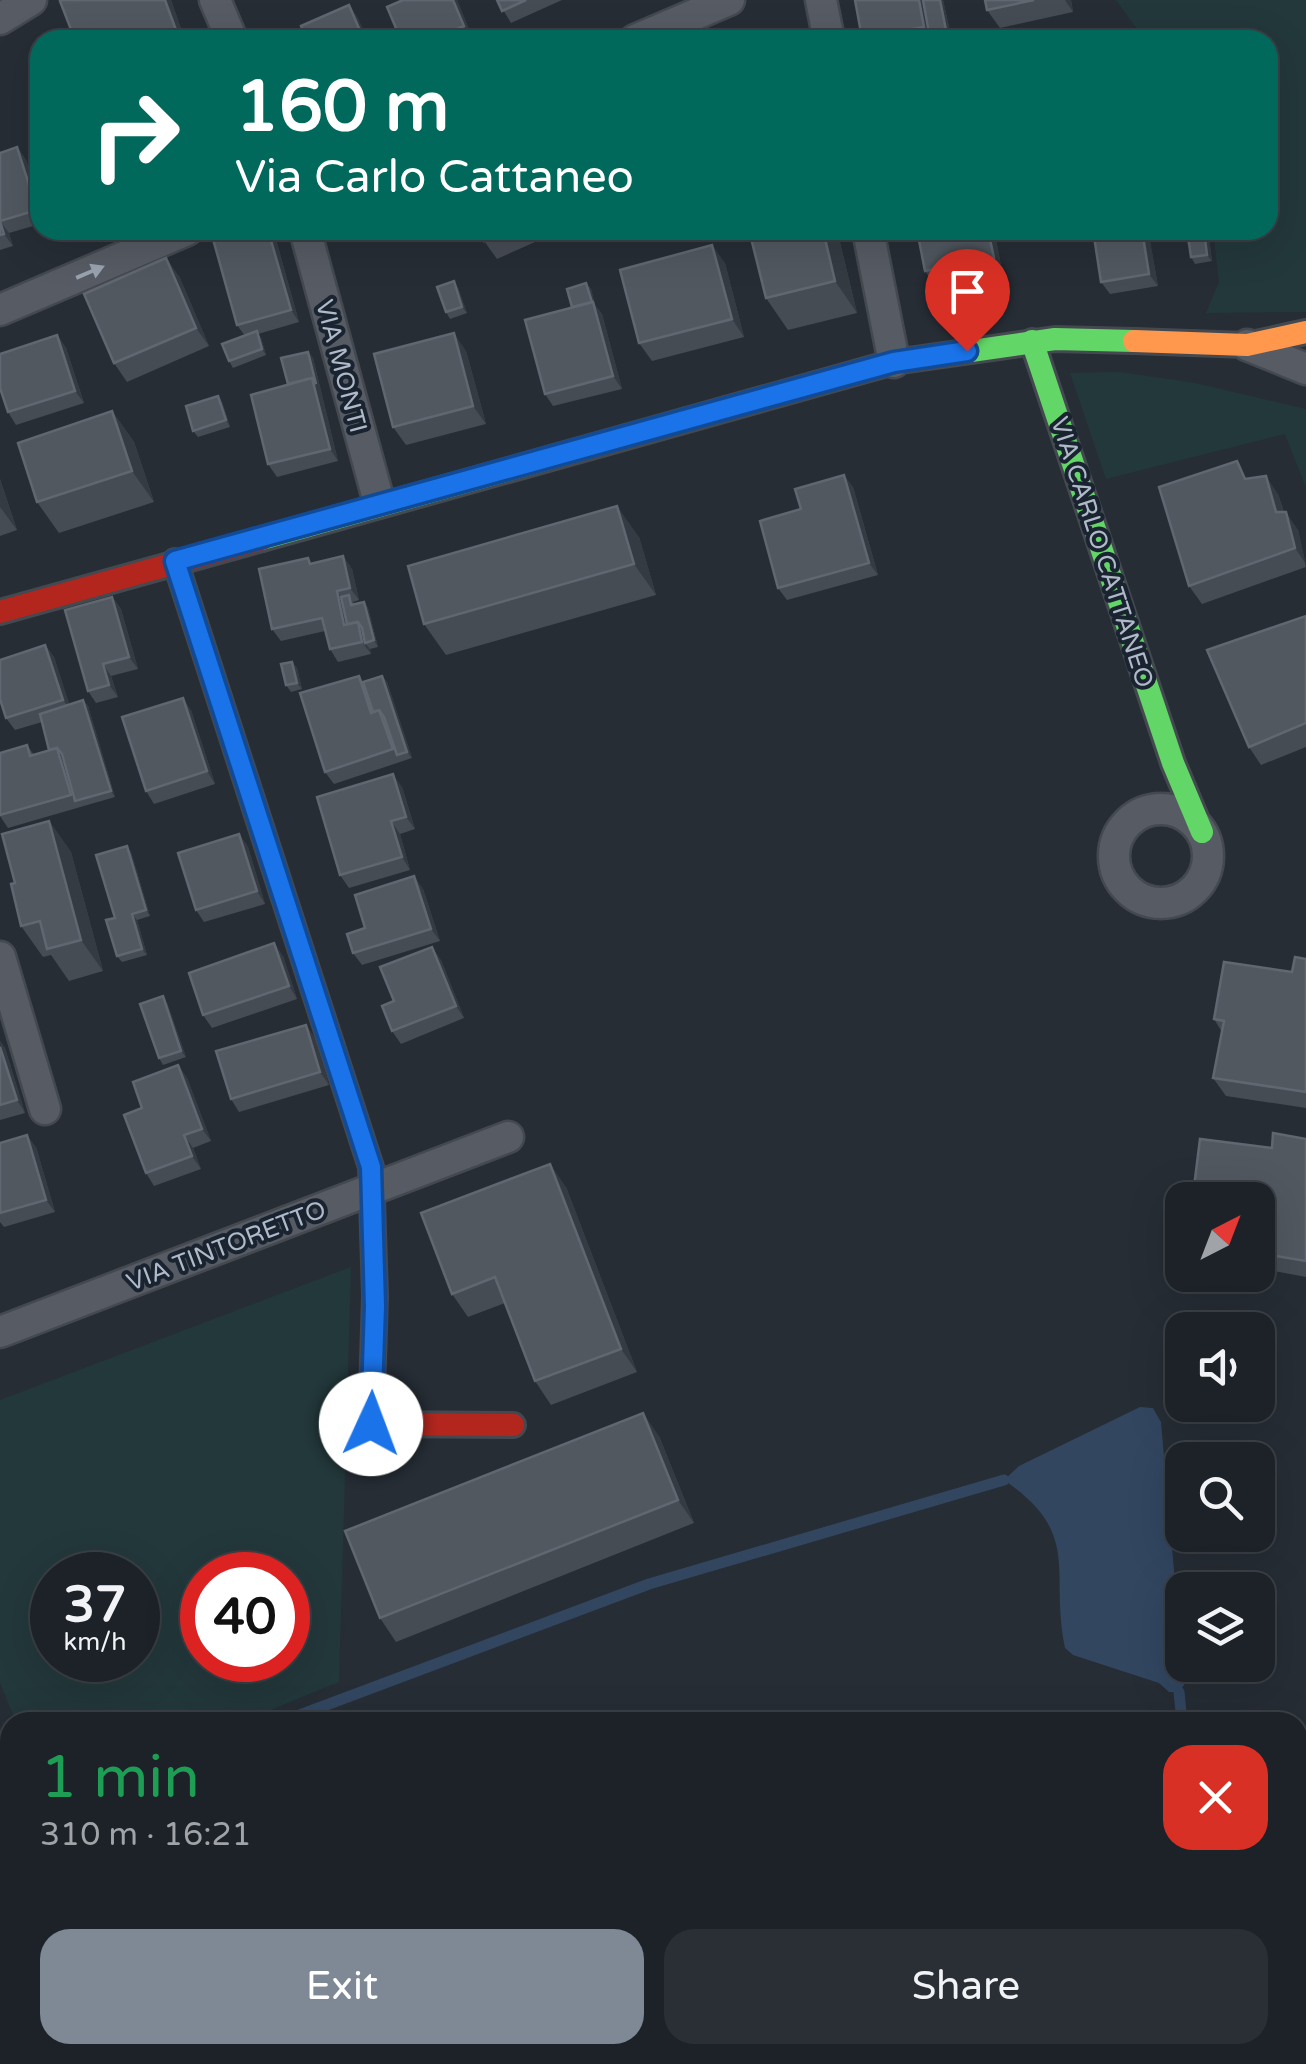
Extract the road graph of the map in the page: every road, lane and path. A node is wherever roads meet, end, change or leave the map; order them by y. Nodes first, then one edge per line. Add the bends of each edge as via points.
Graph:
1 (31, 0) edge
2 (215, 0) edge
3 (730, 0) edge
4 (821, 0) edge
5 (0, 19) edge
6 (228, 30) edge
7 (659, 30) edge
8 (827, 30) edge
9 (164, 240) edge
10 (307, 240) edge
11 (870, 240) edge
12 (0, 310) edge
13 (1306, 332) edge
14 (1032, 341) junction
15 (1247, 344) junction
16 (894, 362) junction
17 (1306, 368) edge
18 (379, 502) junction
19 (175, 561) junction
20 (0, 612) edge
21 (1174, 763) junction
22 (1161, 809) junction
23 (1202, 832) junction
24 (0, 957) edge
25 (46, 1108) dead end
26 (508, 1138) dead end
27 (375, 1188) junction
28 (0, 1332) edge
29 (512, 1425) dead end

1 - 5 street
2 - 6 street
3 - 7 street
4 - 8 street
12 -> 9 street
10 - 18 street, VIA MONTI
11 - 16 street
13 - 15 street
14 - 15 street
14 - 16 street
14 - 21 street, VIA CARLO CATTANEO
15 - 17 street
16 - 18 street
18 - 19 street
19 - 20 street
19 - 27 street
21 - 22 street
21 - 23 street, VIA CARLO CATTANEO
22 - 23 street via 1180,813
22 - 23 street via 1132,818 1116,844 1118,874 1138,896 1168,902 1194,889 1208,862
24 - 25 street
26 - 27 street, VIA TINTORETTO
27 - 28 street, VIA TINTORETTO
27 - 29 street via 371,1424

